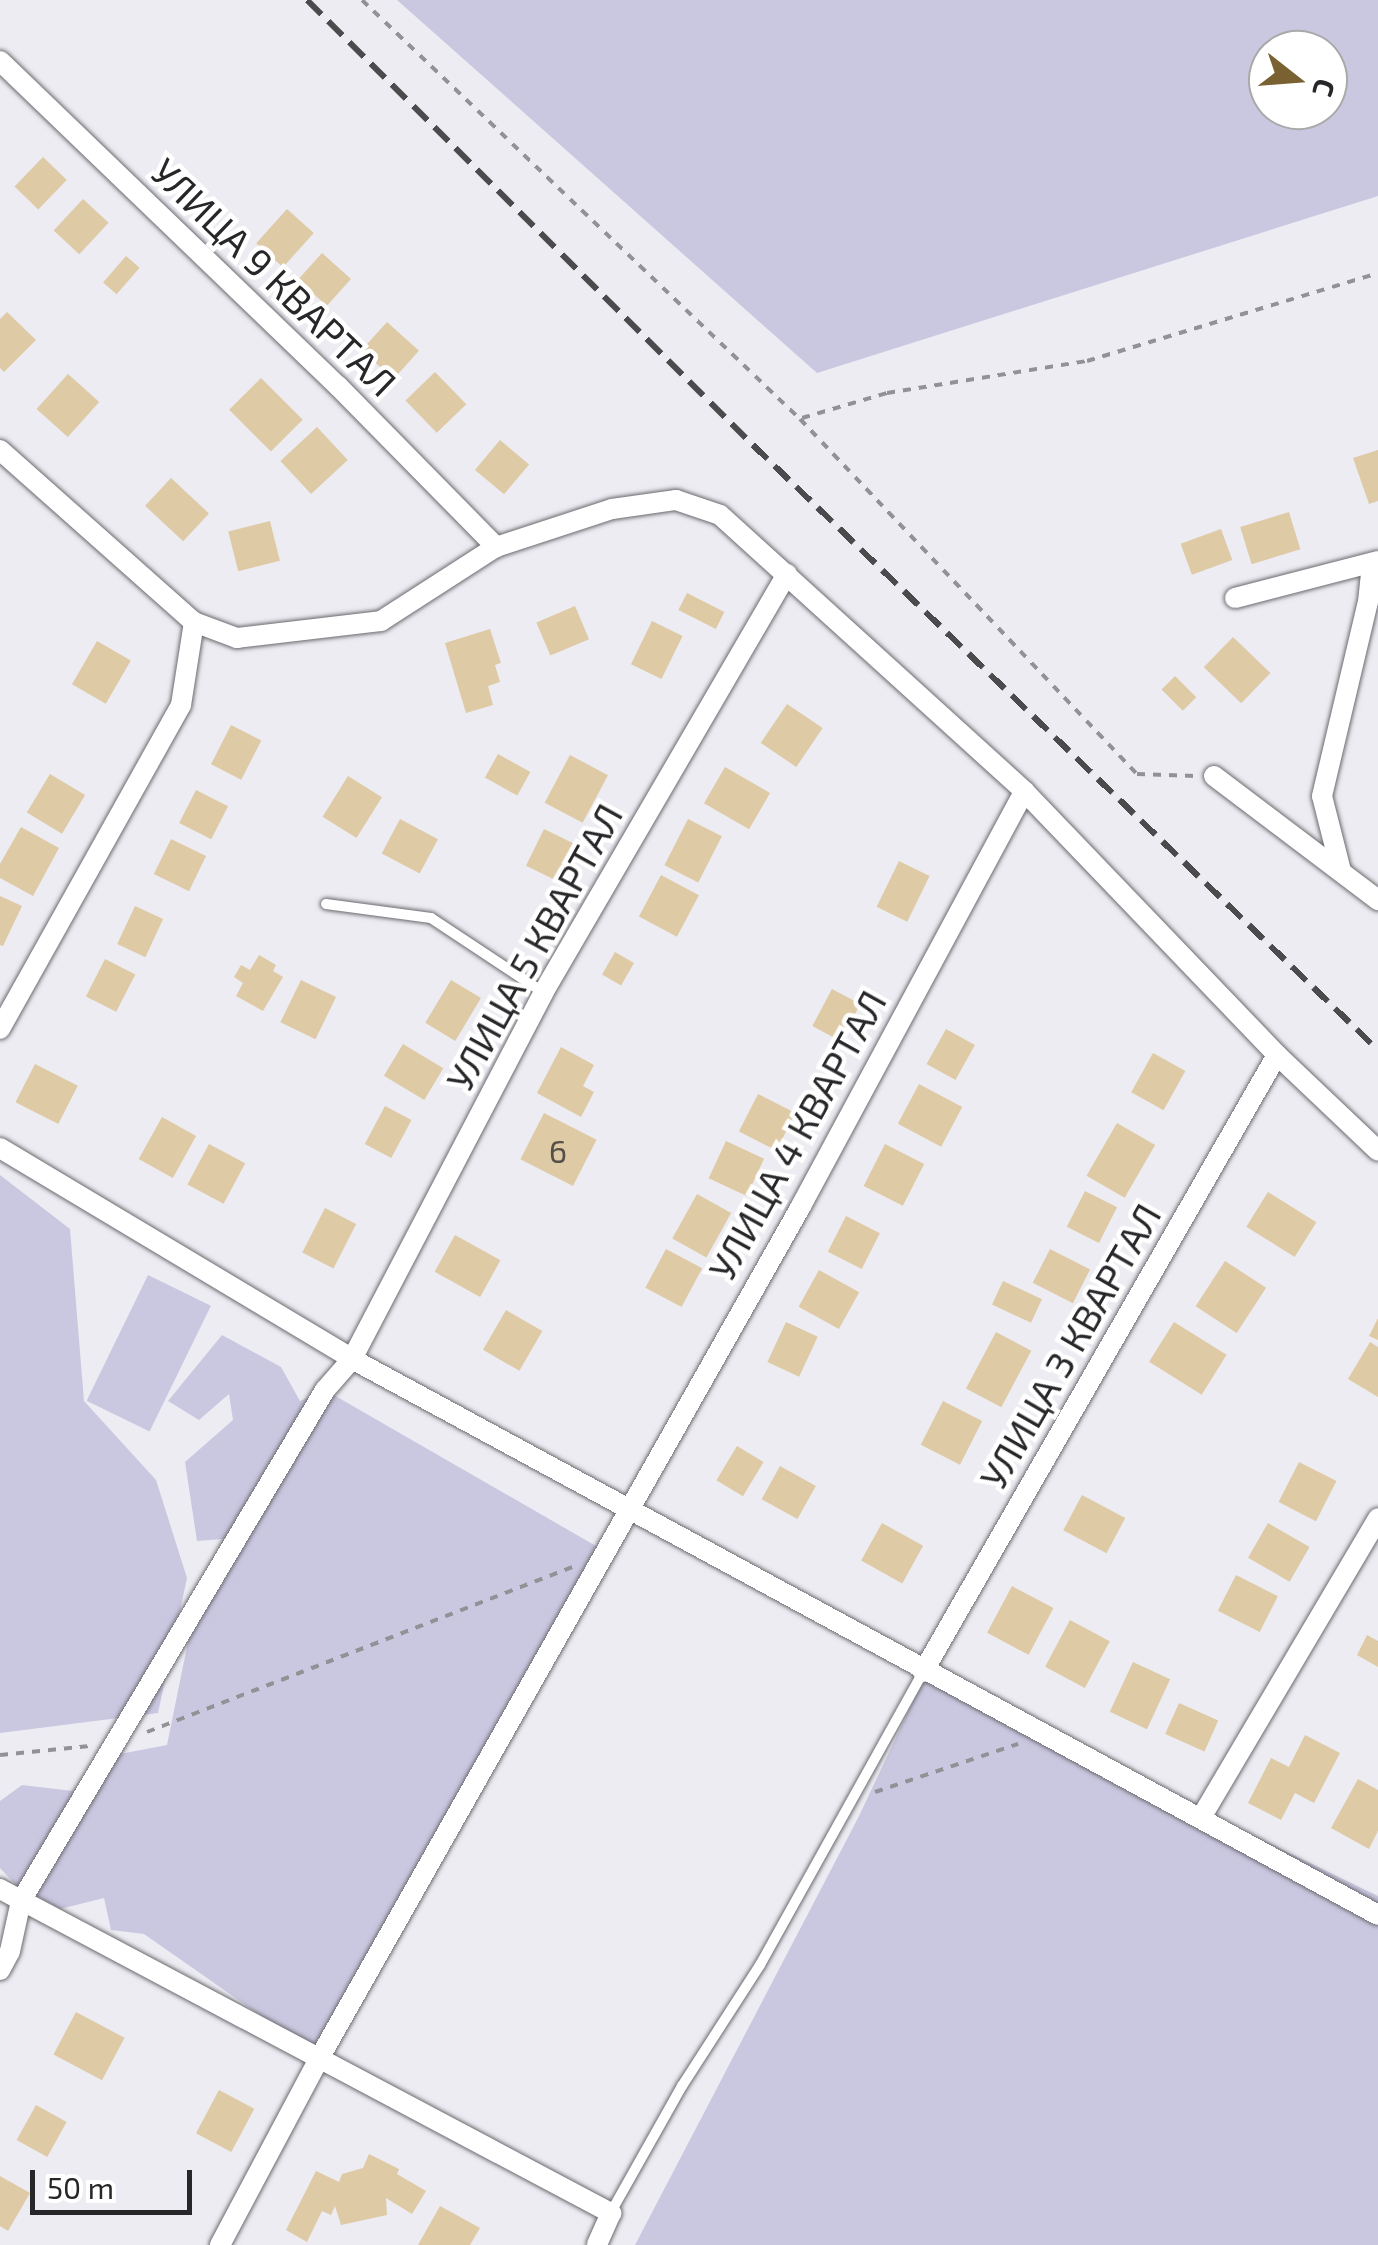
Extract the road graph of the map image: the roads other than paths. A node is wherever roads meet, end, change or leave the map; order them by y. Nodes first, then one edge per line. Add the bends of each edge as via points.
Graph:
1 (0, 60) edge
2 (0, 450) edge
3 (496, 548) junction
4 (1375, 562) edge
5 (787, 574) junction
6 (1235, 598) dead end
7 (194, 622) junction
8 (1214, 776) road end
9 (1024, 791) junction
10 (1341, 871) junction
11 (1378, 900) edge
12 (326, 904) dead end
13 (544, 993) junction
14 (0, 1029) edge
15 (1277, 1056) junction
16 (0, 1148) edge
17 (1378, 1151) edge
18 (352, 1359) junction
19 (625, 1510) junction
20 (1378, 1518) edge
21 (924, 1672) junction
22 (1202, 1816) junction
23 (0, 1890) edge
24 (21, 1901) junction
25 (1378, 1915) edge
26 (0, 1970) edge
27 (320, 2057) junction
28 (610, 2213) junction
29 (220, 2245) edge
30 (597, 2245) edge

1 - 3 street, УЛИЦА 9 КВАРТАЛ
2 - 7 street
3 - 5 street via 612,509 676,500 720,516
3 - 7 street via 381,621 238,638
4 - 6 street
4 - 10 street via 1322,796
5 - 9 street
5 - 13 street, УЛИЦА 5 КВАРТАЛ
7 - 14 street via 182,705
8 - 10 street
9 - 15 street
9 - 19 street, УЛИЦА 4 КВАРТАЛ via 801,1206
10 - 11 street
12 - 13 lane via 431,918
13 - 18 street, УЛИЦА 5 КВАРТАЛ
15 - 17 street
15 - 21 street, УЛИЦА 3 КВАРТАЛ
16 - 18 street
18 - 19 street
18 - 24 street, УЛИЦА 5 КВАРТАЛ via 315,1406
19 - 21 street
19 - 27 street, УЛИЦА 4 КВАРТАЛ
20 - 22 street
21 - 22 street
21 - 28 lane via 760,1965
22 - 25 street
23 - 24 street
24 - 26 street, УЛИЦА 5 КВАРТАЛ
24 - 27 street
27 - 28 street
27 - 29 street, УЛИЦА 4 КВАРТАЛ
28 - 30 street

